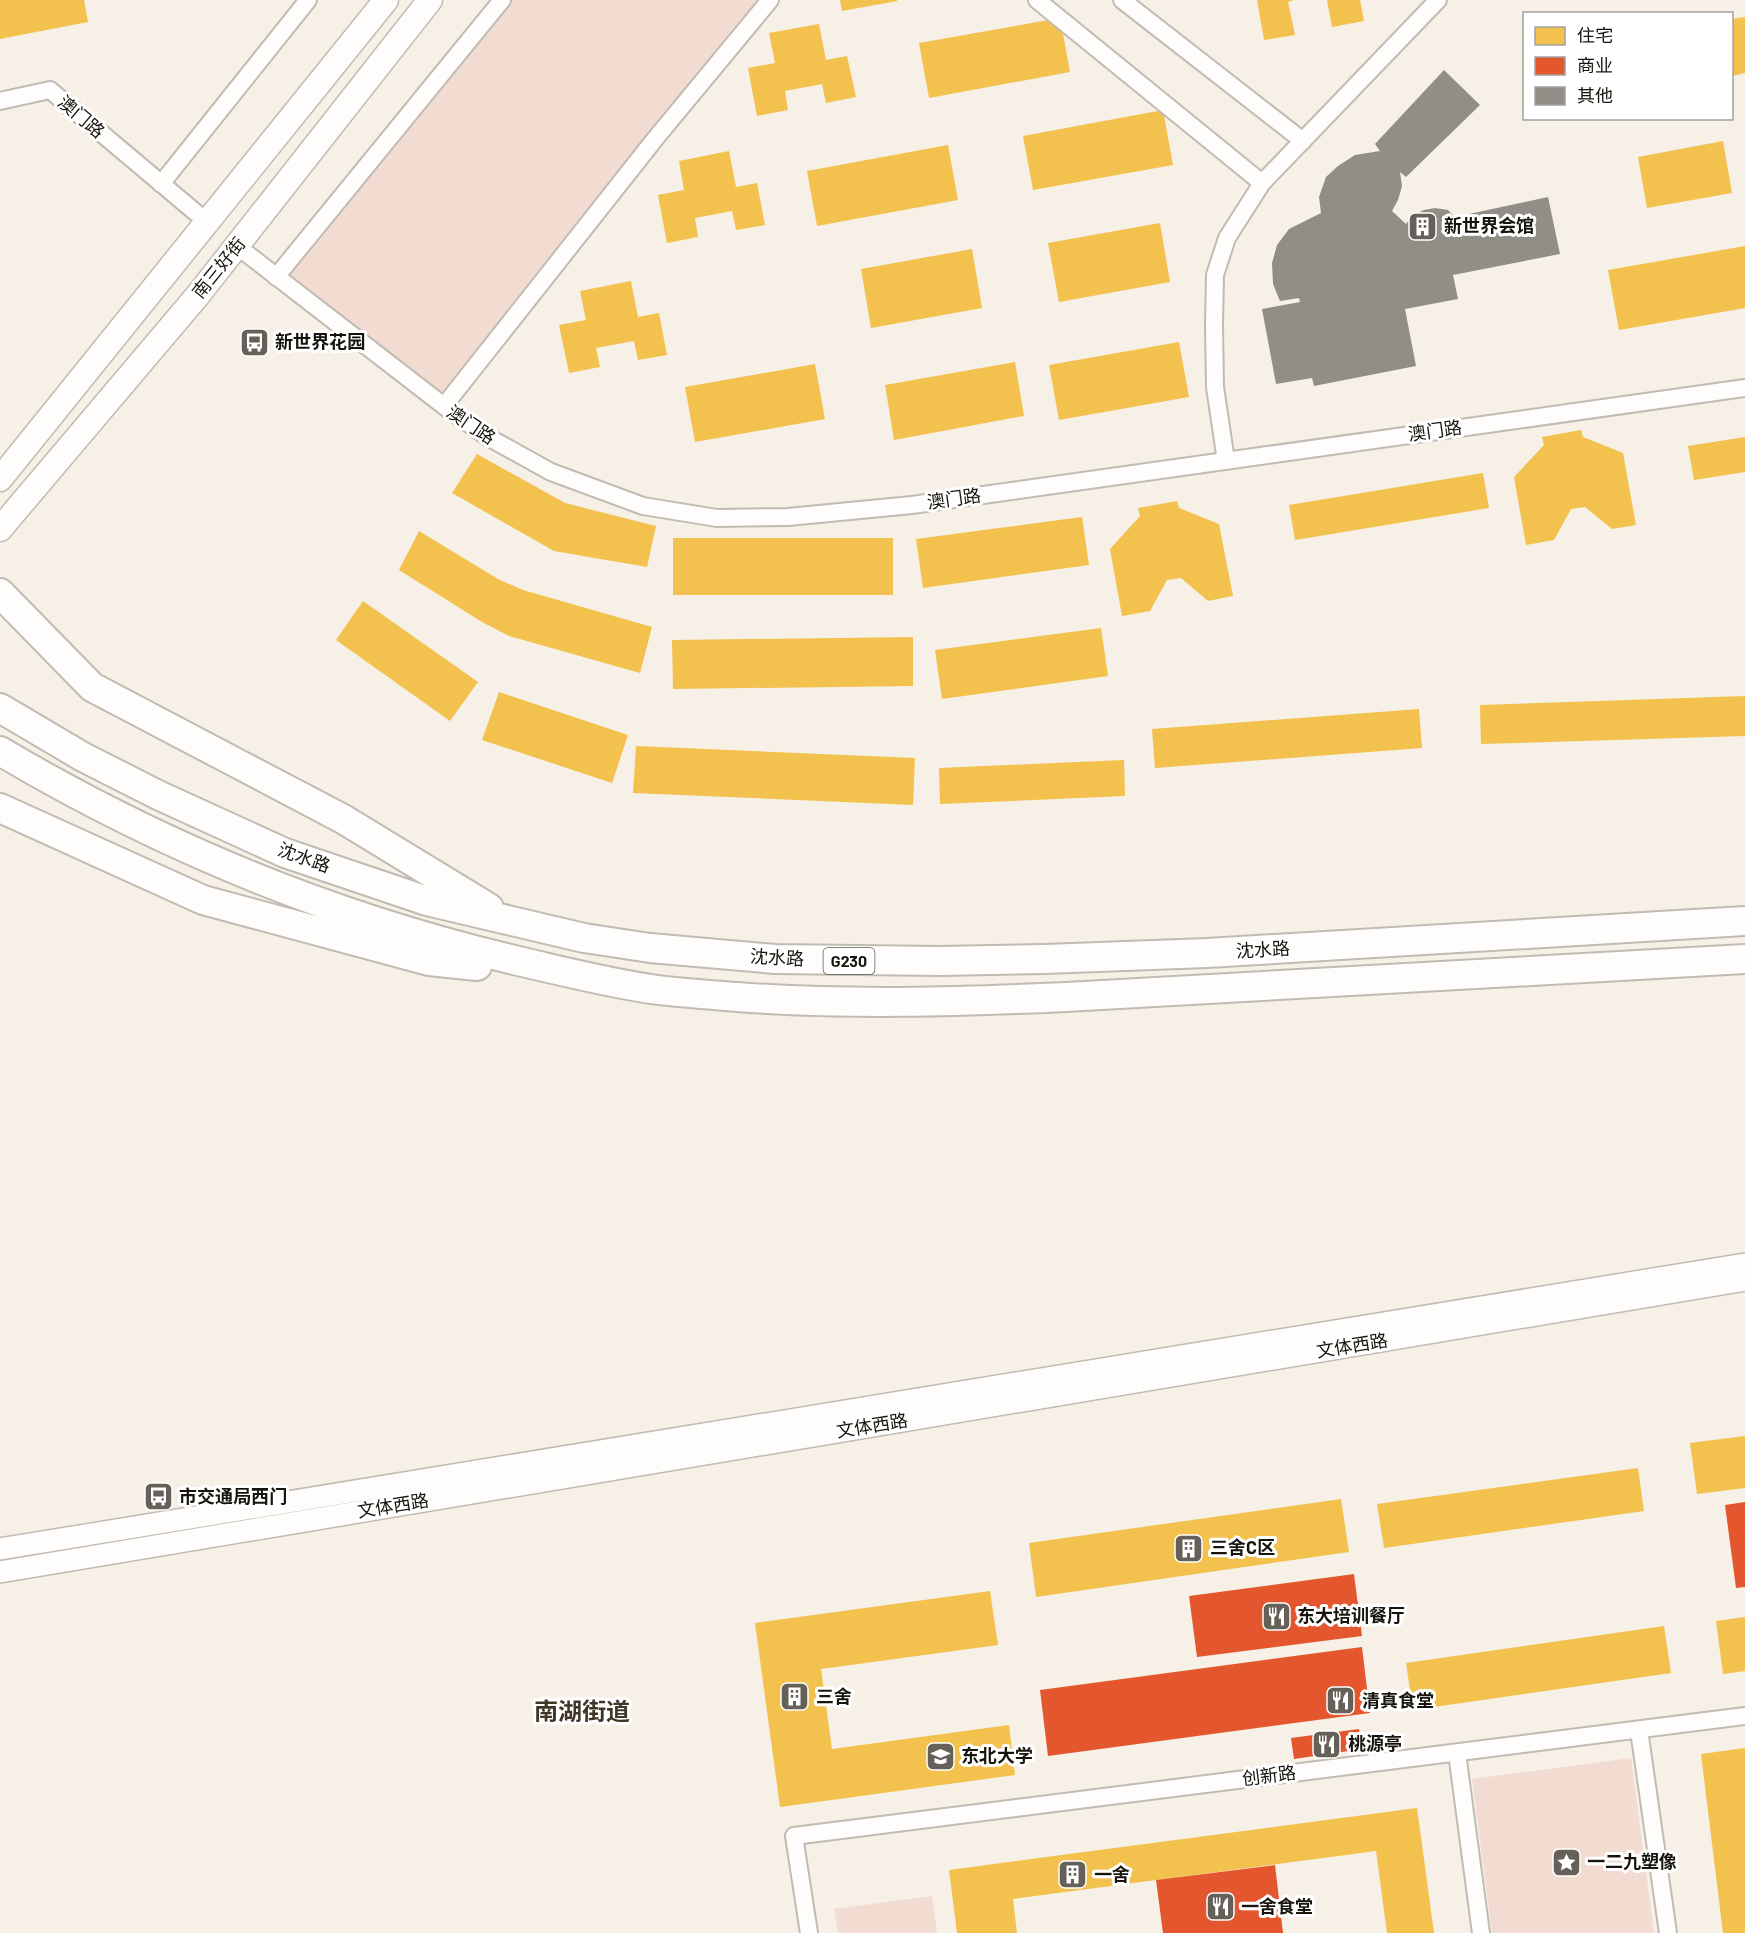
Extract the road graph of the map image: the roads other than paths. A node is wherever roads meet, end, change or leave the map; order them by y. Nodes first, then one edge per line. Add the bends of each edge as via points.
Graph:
1 (308, 0) edge
2 (387, 0) edge
3 (430, 0) edge
4 (502, 0) edge
5 (770, 0) edge
6 (1037, 0) edge
7 (1122, 0) edge
8 (1438, 0) edge
9 (0, 100) edge
10 (1303, 141) junction
11 (1262, 183) junction
12 (161, 184) junction
13 (207, 222) junction
14 (237, 246) junction
15 (276, 277) junction
16 (1745, 388) edge
17 (444, 406) junction
18 (1226, 461) junction
19 (0, 479) edge
20 (0, 529) edge
21 (0, 593) edge
22 (0, 708) edge
23 (0, 750) edge
24 (0, 808) edge
25 (511, 921) junction
26 (1745, 921) edge
27 (1745, 959) edge
28 (586, 977) junction
29 (1745, 1264) edge
30 (1745, 1280) edge
31 (0, 1549) edge
32 (0, 1572) edge
33 (1745, 1716) edge
34 (1639, 1730) junction
35 (1457, 1753) junction
36 (809, 1933) edge
37 (1481, 1933) edge
38 (1668, 1933) edge

1 - 12 street
2 - 13 main road
3 - 14 main road, 南三好街
4 - 15 street
5 - 17 street
6 - 11 street
7 - 10 street
8 - 10 street
9 - 12 street, 澳门路 via 50,90
10 - 11 street
11 - 18 street via 1227,238 1215,275 1215,387
12 - 13 street, 澳门路
13 - 19 main road
14 - 15 street, 澳门路
14 - 20 main road, 南三好街
15 - 17 street, 澳门路
16 - 18 street, 澳门路
17 - 18 street, 澳门路 via 486,436 551,472 643,506 717,518 788,518 912,505
21 - 25 highway via 92,687 343,819
22 - 25 highway, 沈水路 / G230 via 83,757 285,853 427,901
23 - 28 highway, 沈水路 via 62,788 155,834 322,905 474,951
24 - 28 highway via 202,900 429,961
25 - 26 highway, 沈水路 / G230 via 584,938 682,951 775,959 929,961 1207,953
27 - 28 highway, 沈水路 via 1066,998 887,1003 727,996 659,990
29 - 31 street, 文体西路
30 - 32 street, 文体西路
33 - 34 street, 创新路
34 - 35 street, 创新路
34 - 38 street
35 - 36 street, 创新路 via 794,1836
35 - 37 street

